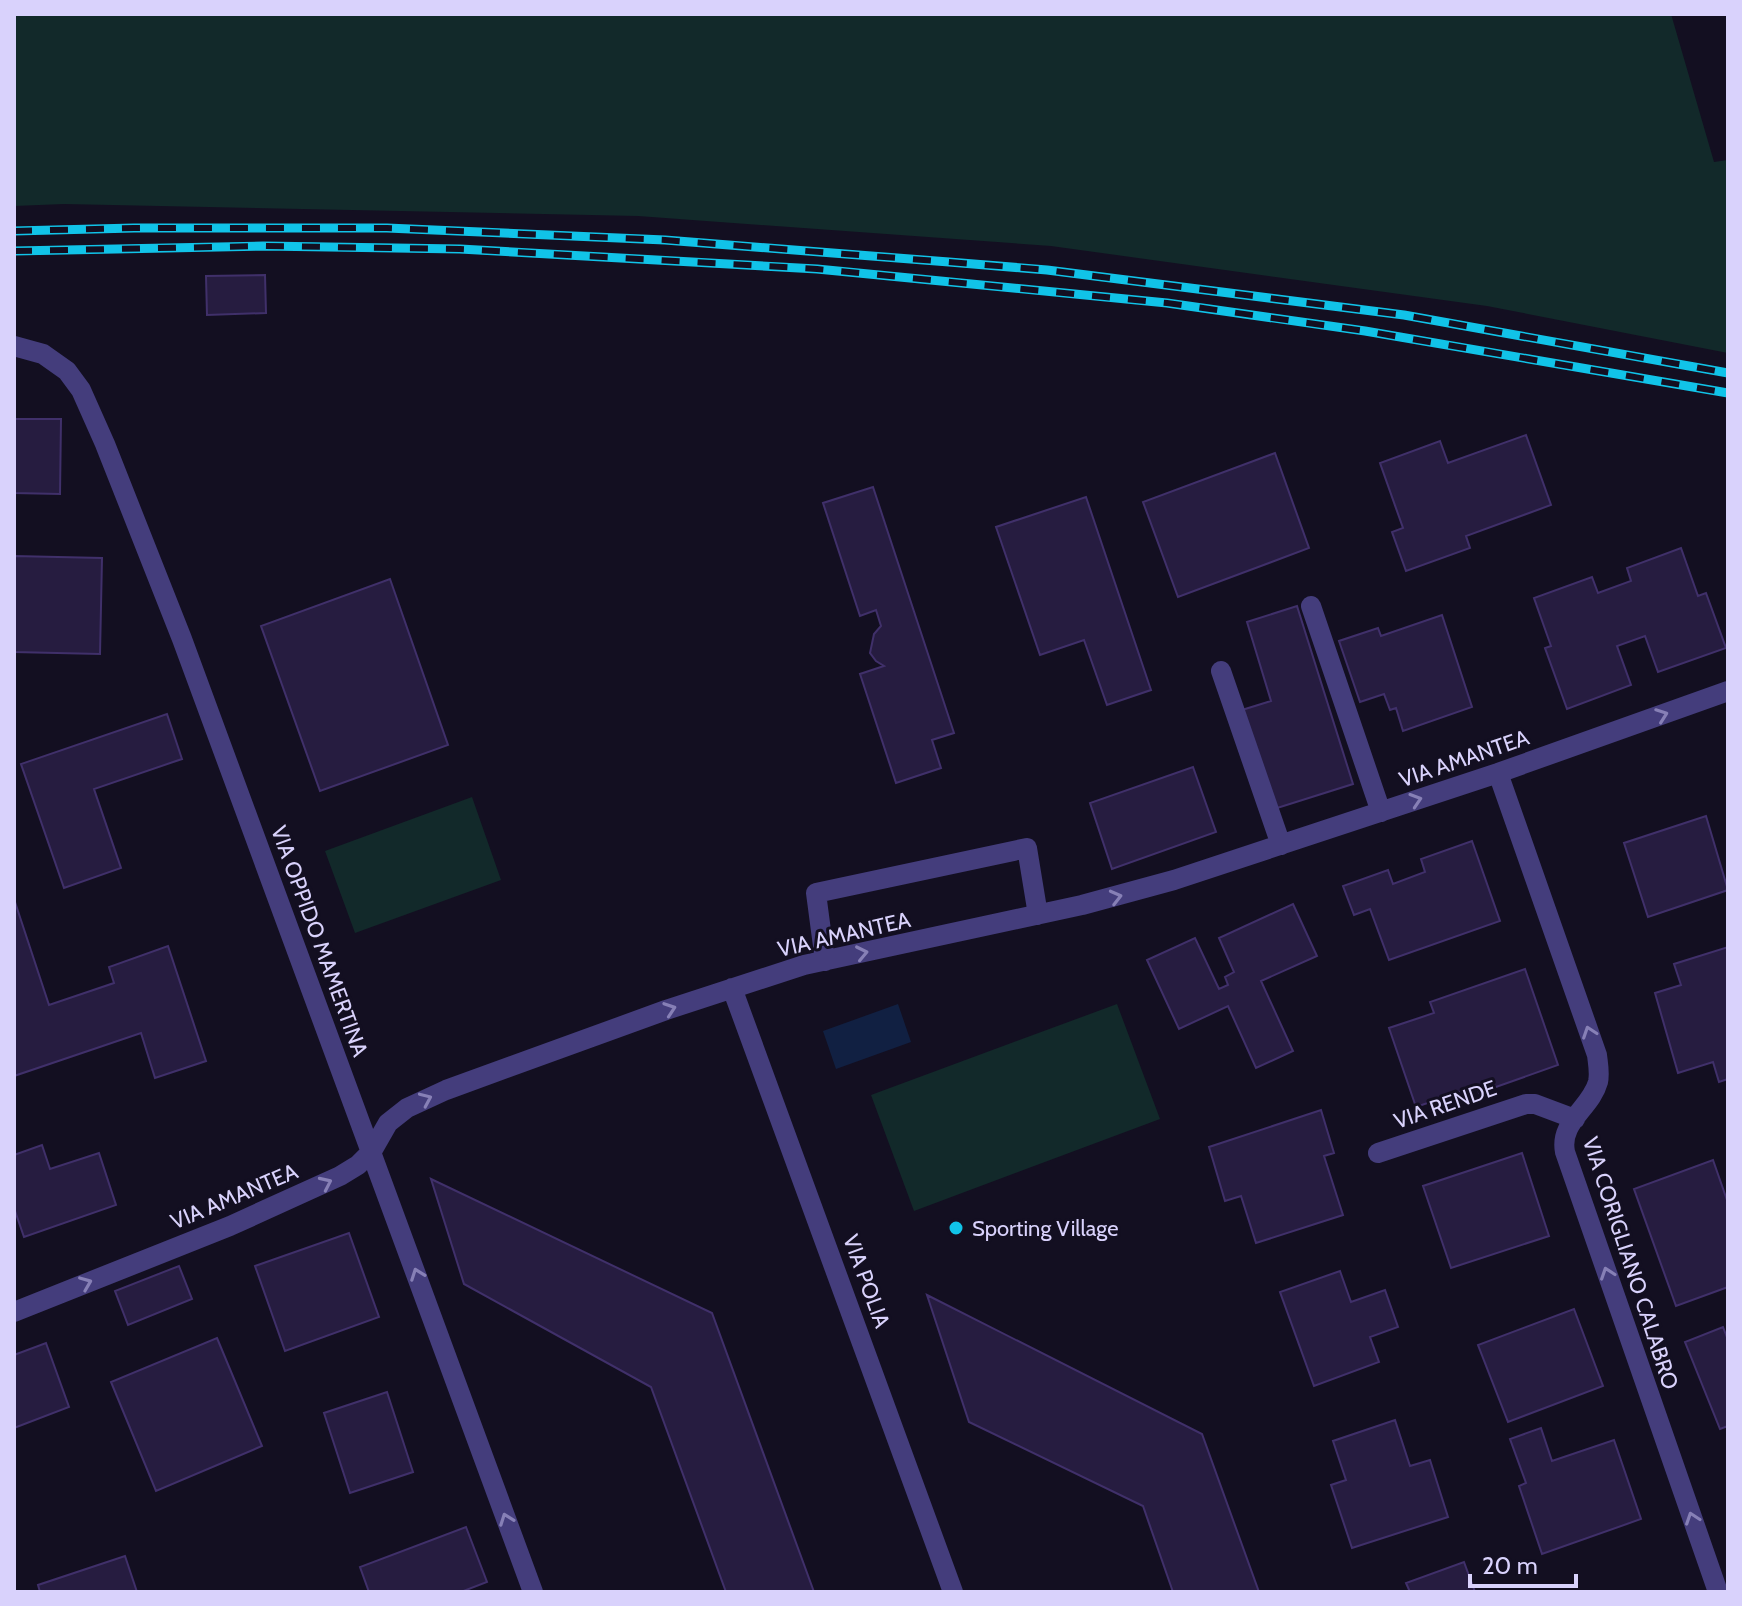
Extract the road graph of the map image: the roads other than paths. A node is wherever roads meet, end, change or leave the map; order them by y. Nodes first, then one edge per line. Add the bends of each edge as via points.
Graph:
1 (14, 346) edge
2 (1311, 606) dead end
3 (1221, 671) dead end
4 (1728, 691) edge
5 (1498, 773) junction
6 (1381, 812) junction
7 (1281, 845) junction
8 (1038, 915) junction
9 (825, 961) junction
10 (732, 988) junction
11 (1575, 1119) junction
12 (372, 1151) junction
13 (1378, 1153) dead end
14 (14, 1312) edge
15 (533, 1592) edge
16 (953, 1592) edge
17 (1718, 1592) edge

1 - 12 street, VIA OPPIDO MAMERTINA via 43,354 67,371 81,390 182,639
2 - 6 street
3 - 7 street
5 -> 4 street, VIA AMANTEA
6 -> 5 street, VIA AMANTEA
11 -> 5 street, VIA CORIGLIANO CALABRO via 1597,1085 1597,1055
6 - 7 street, VIA AMANTEA
8 -> 7 street, VIA AMANTEA via 1140,891
9 -> 8 street, VIA AMANTEA
8 - 9 street via 1027,848 816,893
9 - 10 street, VIA AMANTEA
12 -> 10 street, VIA AMANTEA via 388,1123 446,1090
10 - 16 street, VIA POLIA
11 - 13 street, VIA RENDE via 1526,1104
17 -> 11 street, VIA CORIGLIANO CALABRO via 1565,1152 1564,1135
14 -> 12 street, VIA AMANTEA via 276,1206 349,1171
15 -> 12 street, VIA OPPIDO MAMERTINA

